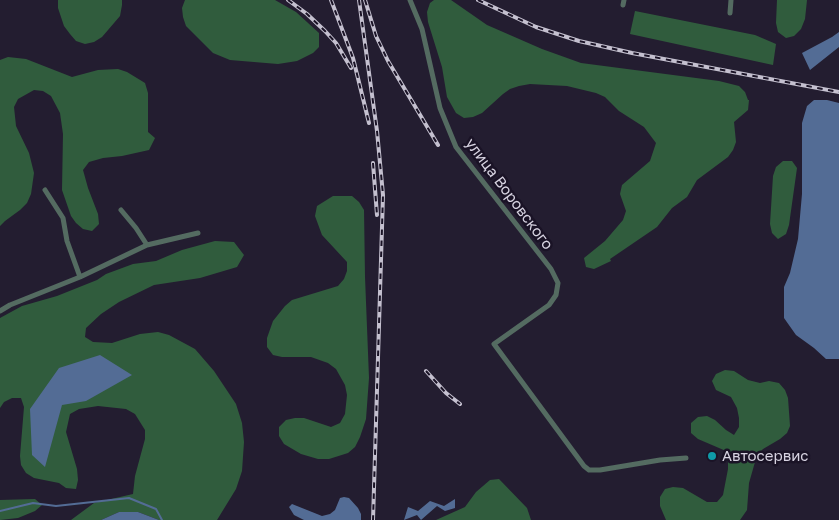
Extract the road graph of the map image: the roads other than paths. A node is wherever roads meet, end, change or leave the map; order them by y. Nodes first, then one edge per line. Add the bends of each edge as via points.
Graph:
1 (410, 0) edge
2 (732, 0) edge
3 (730, 13) dead end
4 (45, 190) dead end
5 (121, 210) dead end
6 (198, 233) dead end
7 (147, 245) junction
8 (80, 277) junction
9 (0, 311) edge
10 (686, 458) dead end

1 - 10 street, улица Воровского via 422,29 440,108 456,147 550,269 558,284 549,305 494,344 589,470
2 - 3 street
4 - 8 street via 63,218 67,241
5 - 7 street
6 - 7 street
7 - 8 street
8 - 9 street

